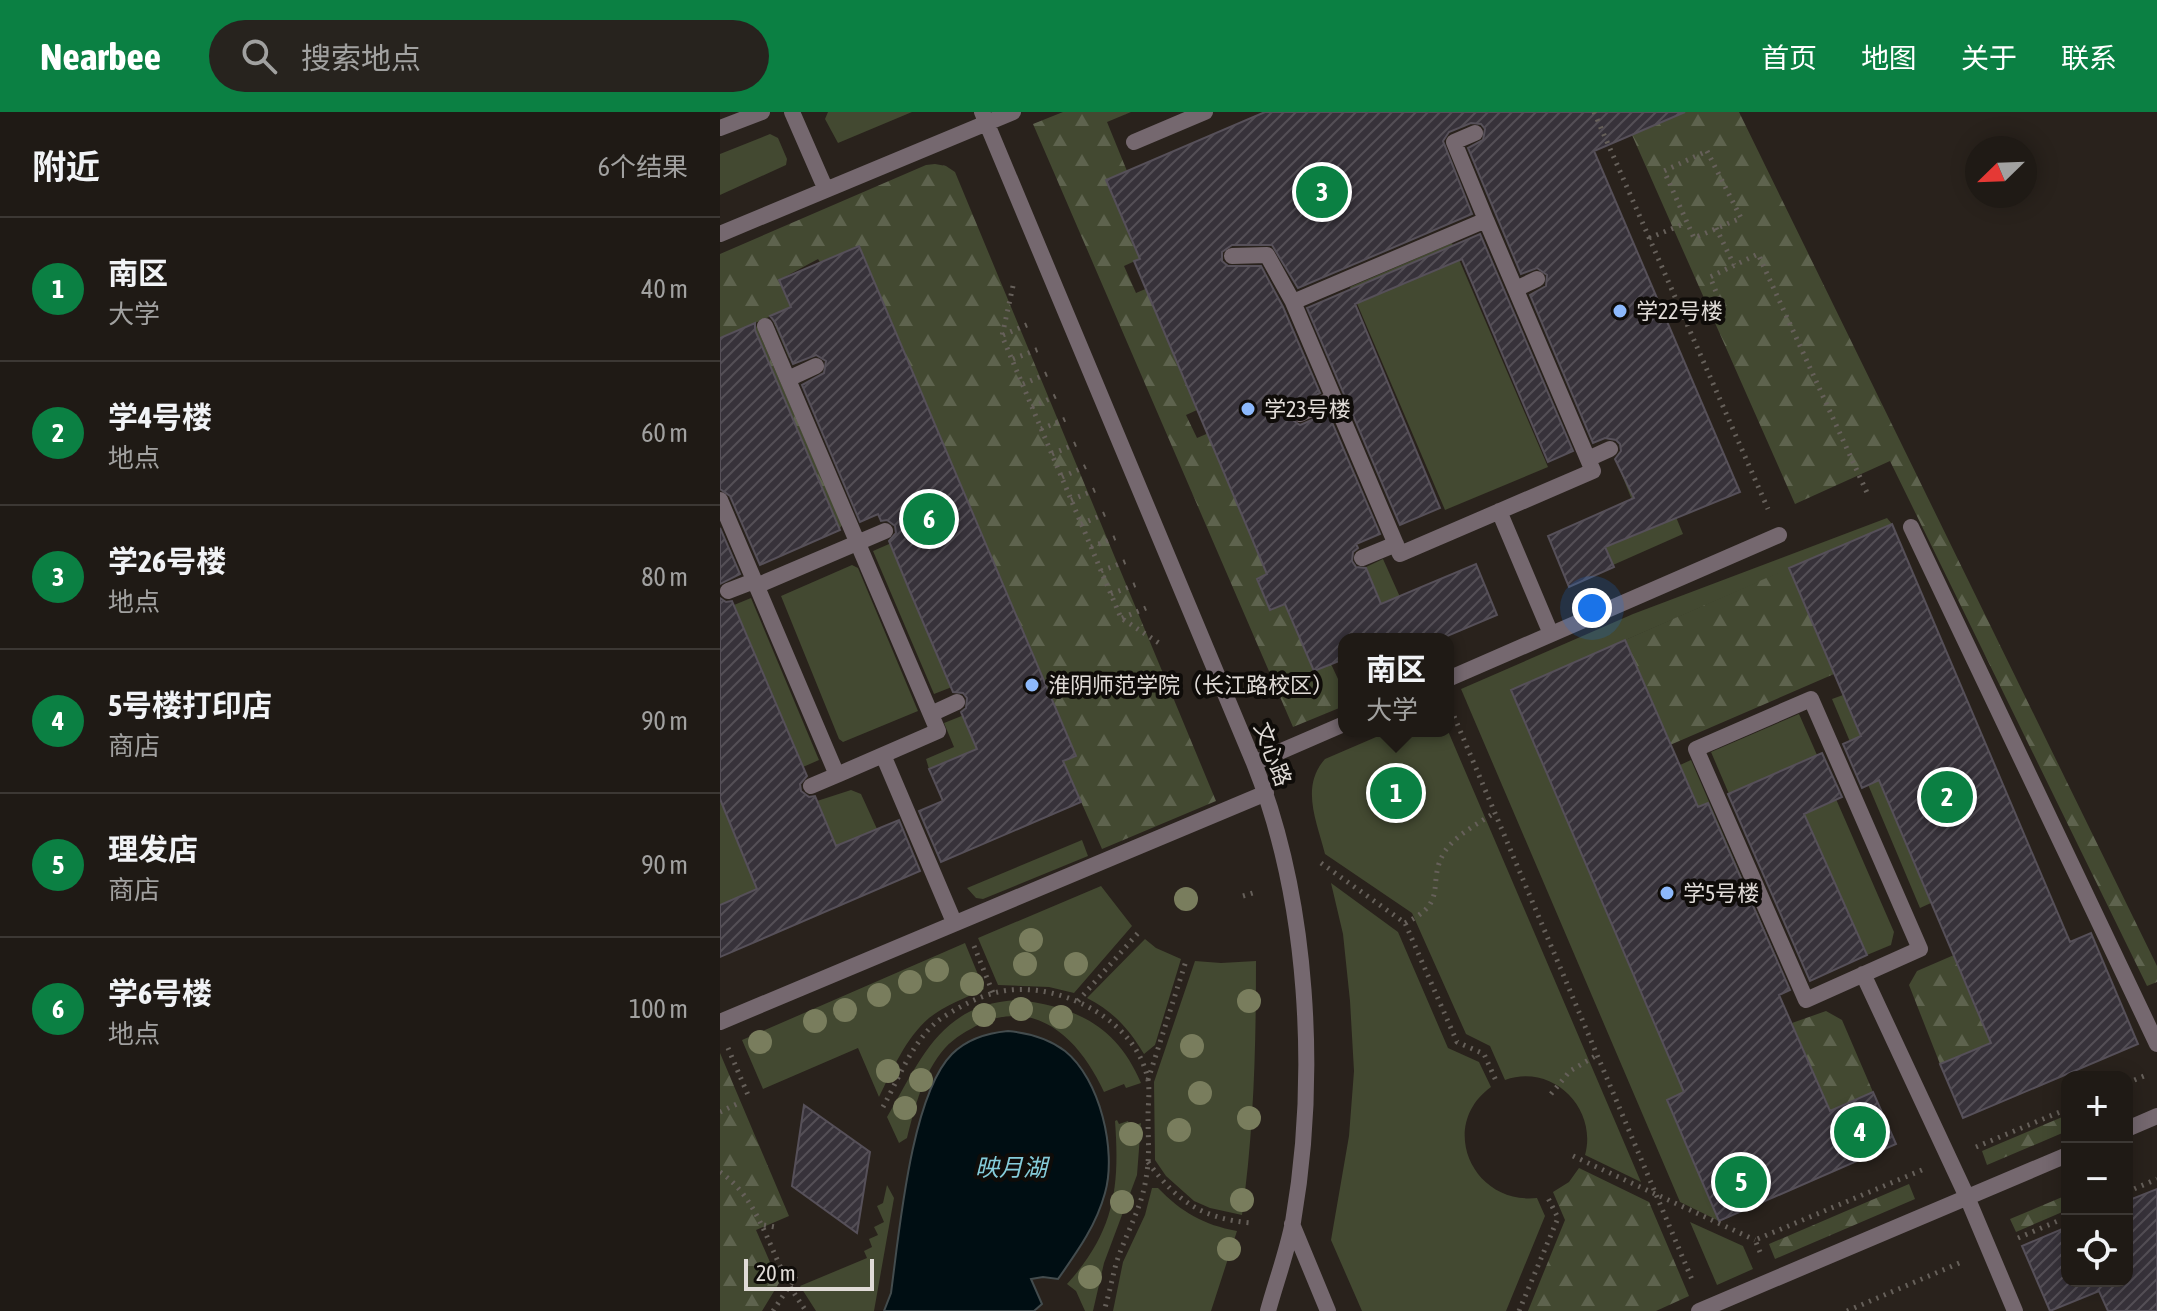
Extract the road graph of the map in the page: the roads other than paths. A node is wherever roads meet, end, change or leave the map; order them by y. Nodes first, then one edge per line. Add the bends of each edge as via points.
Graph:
1 (762, 112) edge
2 (792, 112) edge
3 (1013, 112) edge
4 (1205, 112) edge
5 (984, 118) edge
6 (720, 128) edge
7 (1475, 133) dead end
8 (1134, 142) dead end
9 (826, 190) junction
10 (1486, 220) junction
11 (720, 234) edge
12 (1232, 256) dead end
13 (1537, 279) dead end
14 (1516, 289) junction
15 (1293, 302) junction
16 (765, 326) dead end
17 (816, 366) dead end
18 (788, 379) junction
19 (1334, 398) junction
20 (1300, 414) dead end
21 (1610, 449) dead end
22 (1588, 459) junction
23 (720, 500) edge
24 (1499, 511) junction
25 (1911, 527) dead end
26 (885, 531) dead end
27 (1779, 535) road end
28 (858, 542) junction
29 (1396, 544) junction
30 (1362, 558) dead end
31 (755, 583) junction
32 (728, 591) dead end
33 (1551, 634) junction
34 (1454, 676) edge
35 (957, 702) dead end
36 (931, 714) junction
37 (1338, 727) edge
38 (883, 755) junction
39 (1254, 763) junction
40 (837, 775) junction
41 (811, 786) dead end
42 (1266, 793) junction
43 (958, 920) junction
44 (1863, 974) junction
45 (720, 1022) edge
46 (2157, 1044) edge
47 (2157, 1116) edge
48 (2133, 1126) edge
49 (2061, 1158) edge
50 (1967, 1197) junction
51 (1292, 1224) junction
52 (1703, 1310) edge
53 (1268, 1311) edge
54 (1328, 1311) edge
55 (2015, 1311) edge

1 - 6 lane
2 - 9 lane
3 - 5 lane
4 - 8 lane
5 - 9 lane
5 - 39 lane, 文心路
7 - 10 lane via 1454,142
9 - 11 lane
10 - 14 lane
10 - 15 lane
12 - 15 lane via 1267,255
13 - 14 lane
14 - 22 lane
15 - 19 lane
16 - 18 lane
17 - 18 lane
18 - 28 lane
19 - 20 lane
19 - 29 lane
21 - 22 lane
22 - 24 lane via 1593,471
23 - 31 lane
24 - 29 lane via 1400,554
24 - 33 lane
25 - 46 lane
26 - 28 lane
27 - 33 lane
28 - 31 lane
28 - 36 lane
29 - 30 lane
31 - 32 lane
31 - 40 lane
33 - 34 lane
35 - 36 lane
36 - 38 lane via 938,731
37 - 39 lane
38 - 40 lane
38 - 43 lane
39 - 42 lane, 文心路
40 - 41 lane
42 - 43 lane
42 - 51 lane, 文心路 via 1304,986 1307,1069
43 - 45 lane
44 - 44 lane via 1920,949 1811,699 1696,749 1806,1000
44 - 50 lane
47 - 48 lane
49 - 50 lane
50 - 52 lane
50 - 55 lane
51 - 53 lane, 文心路
51 - 54 lane

